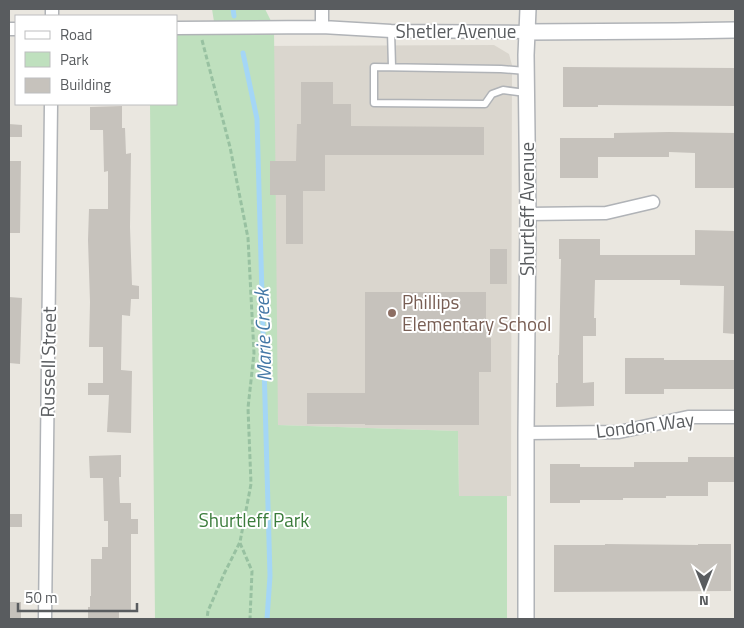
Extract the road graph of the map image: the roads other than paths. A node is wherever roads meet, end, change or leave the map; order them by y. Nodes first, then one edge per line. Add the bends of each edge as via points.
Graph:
1 (322, 9) edge
2 (528, 9) edge
3 (322, 27) junction
4 (178, 28) edge
5 (735, 30) edge
6 (391, 31) junction
7 (527, 32) junction
8 (392, 67) junction
9 (526, 71) junction
10 (527, 93) junction
11 (51, 105) edge
12 (653, 202) dead end
13 (528, 214) junction
14 (735, 417) edge
15 (526, 433) junction
16 (45, 619) edge
17 (526, 619) edge

1 - 3 street
2 - 7 street, Shurtleff Avenue
3 - 4 street, Shetler Avenue
3 - 6 street, Shetler Avenue
5 - 7 street, Shetler Avenue
6 - 7 street, Shetler Avenue
6 - 8 lane
7 - 9 street, Shurtleff Avenue
8 - 9 lane
8 - 10 lane via 374,67 374,103 485,104 492,94 503,90
9 - 10 street, Shurtleff Avenue
10 - 13 street, Shurtleff Avenue
11 - 16 street, Russell Street
12 - 13 street via 606,213
13 - 15 street, Shurtleff Avenue
14 - 15 street, London Way via 688,417 619,432
15 - 17 street, Shurtleff Avenue

